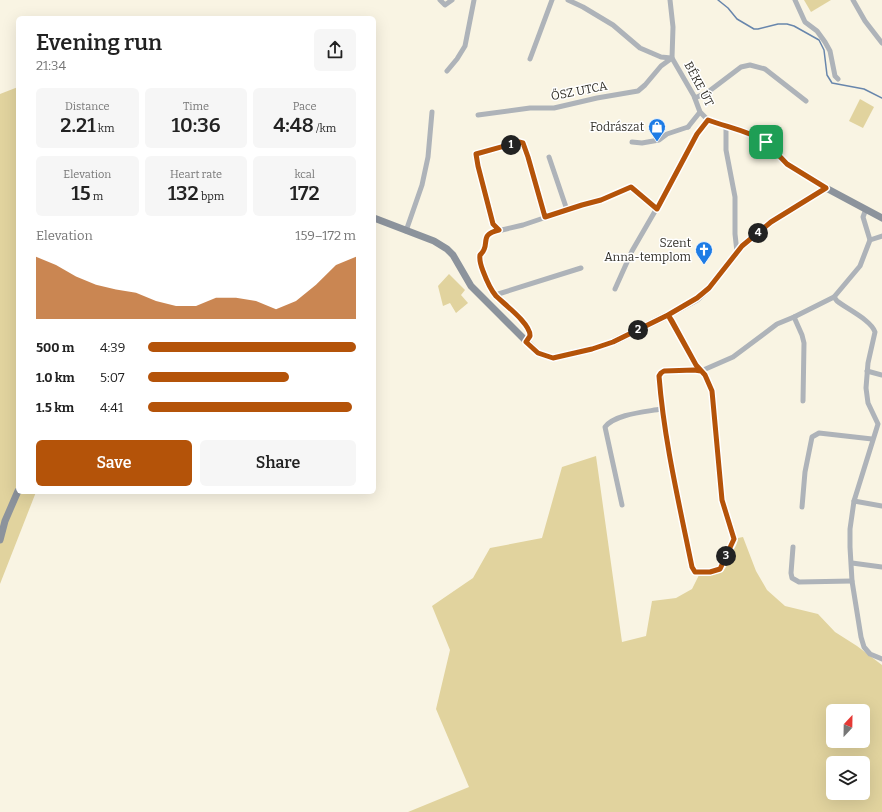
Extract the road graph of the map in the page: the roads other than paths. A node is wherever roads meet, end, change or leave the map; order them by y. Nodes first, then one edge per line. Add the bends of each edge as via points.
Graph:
1 (440, 0) edge
2 (452, 0) edge
3 (474, 0) edge
4 (552, 0) edge
5 (568, 0) edge
6 (670, 0) edge
7 (795, 0) edge
8 (853, 0) edge
9 (882, 43) edge
10 (672, 58) junction
11 (530, 59) dead end
12 (447, 71) dead end
13 (838, 79) dead end
14 (695, 98) junction
15 (806, 101) dead end
16 (432, 112) dead end
17 (700, 112) junction
18 (478, 115) dead end
19 (708, 120) junction
20 (688, 127) junction
21 (726, 127) junction
22 (697, 134) junction
23 (632, 142) dead end
24 (550, 157) dead end
25 (826, 188) junction
26 (657, 209) junction
27 (866, 209) junction
28 (567, 210) junction
29 (545, 217) junction
30 (882, 218) edge
31 (376, 219) edge
32 (499, 230) junction
33 (406, 231) junction
34 (882, 236) edge
35 (870, 240) junction
36 (737, 252) junction
37 (580, 268) dead end
38 (615, 289) dead end
39 (495, 295) junction
40 (834, 297) junction
41 (668, 315) junction
42 (794, 317) junction
43 (526, 342) junction
44 (701, 371) junction
45 (867, 371) junction
46 (882, 375) edge
47 (803, 401) dead end
48 (661, 409) junction
49 (880, 424) edge
50 (872, 439) junction
51 (17, 494) edge
52 (854, 501) junction
53 (622, 505) dead end
54 (882, 506) edge
55 (802, 507) dead end
56 (0, 540) edge
57 (793, 547) dead end
58 (852, 563) junction
59 (882, 567) edge
60 (852, 581) junction
61 (882, 659) edge

1 - 2 street via 445,4
3 - 12 street via 465,46
4 - 11 street
5 - 10 street via 613,25 640,48 661,57
6 - 10 street, BÉKE ÚT via 673,27
7 - 13 street via 805,22 817,30 830,51 835,76
8 - 9 street
10 - 14 street, BÉKE ÚT
10 - 18 street, ŐSZ UTCA via 638,91 554,108 530,108
14 - 15 street via 708,92 736,70 748,65 765,69
14 - 17 street, BÉKE ÚT
16 - 33 street via 428,157 422,185
17 - 19 street, BÉKE ÚT
17 - 20 street
19 - 21 street, BÉKE ÚT
19 - 22 street
20 - 22 street
20 - 23 street via 667,134 659,140
21 - 25 street, BÉKE ÚT via 760,138 787,164
21 - 36 street via 726,150 735,197 734,234
22 - 26 street
24 - 28 street
25 - 27 main road, BÉKE ÚT
25 - 36 main road via 771,222
26 - 28 street via 631,187 601,200
26 - 38 street via 632,251
27 - 30 main road, BÉKE ÚT
27 - 35 street via 863,217
28 - 29 street
29 - 32 street
29 - 32 street via 523,143 476,154 493,224
31 - 33 main road
32 - 39 street via 487,235 484,252 479,258 485,277
33 - 43 main road via 434,241 447,249 471,286
34 - 35 street
35 - 40 street via 860,266
36 - 41 main road via 709,288
37 - 39 street
39 - 43 street via 511,308 528,329 530,336
40 - 42 street
40 - 45 street via 874,329
41 - 43 main road via 613,342 553,358 538,353
41 - 44 street
42 - 44 street via 778,324 733,358
42 - 47 street via 804,343
44 - 48 street via 661,373
44 - 48 street via 712,391 722,500 734,541 720,569 695,572 692,567
45 - 46 street
45 - 49 street via 868,403
48 - 53 street via 624,416 611,421 605,427
49 - 50 street
50 - 52 street
50 - 55 street via 819,433 812,437
51 - 56 main road
52 - 54 street
52 - 58 street via 850,529
57 - 60 street via 791,573 795,580
58 - 59 street
58 - 60 street
60 - 61 street via 864,647 870,654

